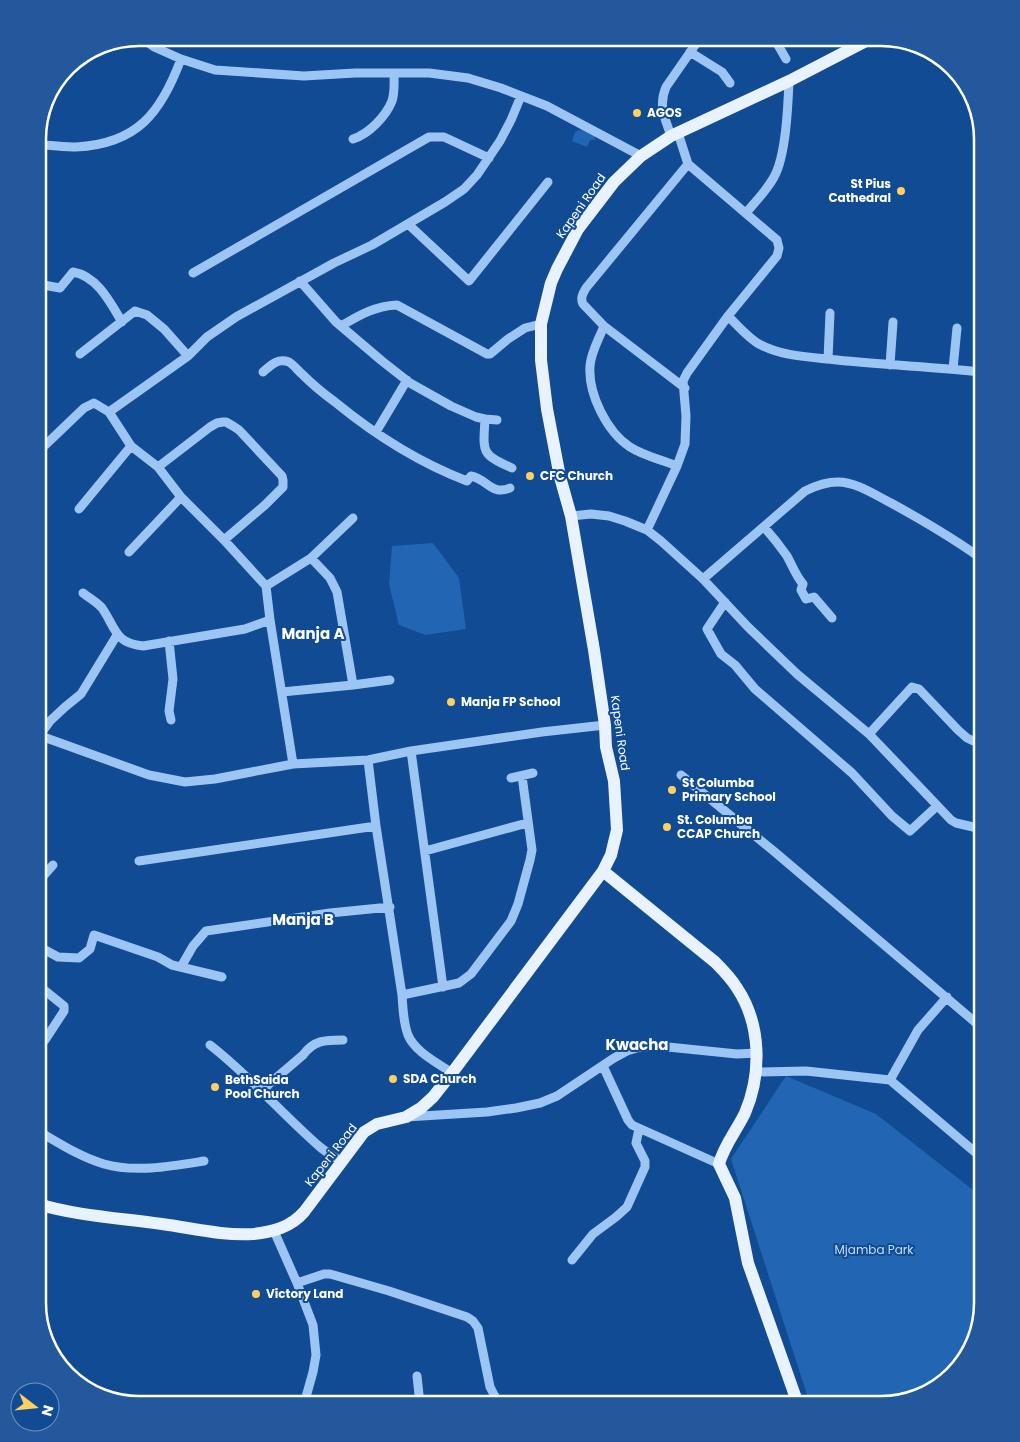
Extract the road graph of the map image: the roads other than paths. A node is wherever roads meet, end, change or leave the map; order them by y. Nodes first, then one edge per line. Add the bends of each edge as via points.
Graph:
1 (153, 46) edge
2 (694, 46) edge
3 (779, 46) edge
4 (857, 46) edge
5 (690, 52) junction
6 (786, 59) dead end
7 (180, 60) junction
8 (394, 73) junction
9 (789, 81) junction
10 (730, 83) dead end
11 (521, 96) junction
12 (675, 135) junction
13 (353, 139) dead end
14 (46, 145) edge
15 (641, 156) junction
16 (489, 158) junction
17 (688, 164) junction
18 (548, 182) dead end
19 (746, 213) junction
20 (408, 224) junction
21 (193, 273) dead end
22 (300, 282) junction
23 (46, 285) edge
24 (830, 313) dead end
25 (728, 316) junction
26 (122, 322) junction
27 (893, 322) dead end
28 (541, 324) junction
29 (341, 326) junction
30 (604, 326) junction
31 (957, 328) dead end
32 (80, 354) dead end
33 (188, 356) junction
34 (828, 359) junction
35 (890, 365) junction
36 (953, 369) junction
37 (974, 371) edge
38 (262, 372) dead end
39 (407, 380) junction
40 (685, 388) junction
41 (109, 412) junction
42 (486, 420) junction
43 (497, 420) dead end
44 (376, 432) junction
45 (46, 444) edge
46 (131, 446) junction
47 (677, 466) junction
48 (158, 467) junction
49 (512, 468) dead end
50 (510, 488) dead end
51 (181, 497) junction
52 (79, 509) dead end
53 (570, 516) junction
54 (353, 518) dead end
55 (764, 527) junction
56 (647, 530) junction
57 (224, 540) junction
58 (129, 552) dead end
59 (974, 553) edge
60 (311, 558) junction
61 (703, 579) junction
62 (266, 586) junction
63 (83, 593) dead end
64 (725, 602) junction
65 (832, 618) dead end
66 (270, 620) junction
67 (117, 635) junction
68 (169, 641) junction
69 (390, 680) dead end
70 (353, 685) junction
71 (282, 692) junction
72 (171, 720) dead end
73 (605, 725) junction
74 (46, 726) edge
75 (869, 734) junction
76 (46, 739) edge
77 (974, 741) edge
78 (410, 750) junction
79 (368, 760) junction
80 (294, 764) junction
81 (533, 773) dead end
82 (681, 775) dead end
83 (522, 776) junction
84 (511, 778) dead end
85 (937, 806) junction
86 (527, 823) junction
87 (376, 826) junction
88 (974, 828) edge
89 (424, 851) junction
90 (139, 861) dead end
91 (53, 865) dead end
92 (603, 871) junction
93 (46, 873) edge
94 (390, 907) junction
95 (46, 950) edge
96 (181, 967) junction
97 (222, 977) dead end
98 (443, 987) junction
99 (46, 991) edge
100 (402, 995) junction
101 (947, 997) junction
102 (974, 1021) edge
103 (46, 1038) edge
104 (343, 1040) dead end
105 (210, 1046) dead end
106 (757, 1053) junction
107 (602, 1066) junction
108 (756, 1072) junction
109 (452, 1073) junction
110 (890, 1080) junction
111 (263, 1092) junction
112 (406, 1117) junction
113 (639, 1129) junction
114 (46, 1134) edge
115 (974, 1151) edge
116 (204, 1161) dead end
117 (342, 1162) junction
118 (719, 1164) junction
119 (46, 1206) edge
120 (274, 1231) junction
121 (572, 1260) dead end
122 (298, 1283) junction
123 (417, 1376) dead end
124 (306, 1396) edge
125 (418, 1396) edge
126 (495, 1396) edge
127 (791, 1396) edge

1 - 7 street
2 - 5 street
3 - 6 street
4 - 9 main road, Kapeni Road
5 - 10 street via 722,72
5 - 12 street via 662,96 663,113
7 - 8 street via 215,70 285,75
7 - 14 street via 167,92 138,128 120,139 97,145
8 - 11 street via 468,78
8 - 13 street via 392,102 376,124
9 - 12 main road, Kapeni Road
9 - 19 street via 779,164 775,176
11 - 15 street via 547,106
11 - 16 street
12 - 15 main road, Kapeni Road
12 - 17 street
15 - 28 main road, Kapeni Road via 608,189 578,229 550,283
16 - 20 street via 464,188
16 - 21 street via 444,137 429,137
17 - 19 street
17 - 30 street via 582,295 583,304
18 - 20 street via 470,281
19 - 25 street via 777,240 778,253
20 - 22 street
22 - 29 street
22 - 33 street via 236,316
23 - 26 street via 60,288 73,272 82,273 98,287
24 - 34 street
25 - 34 street via 757,343 770,349
25 - 40 street via 687,373 683,381
26 - 32 street
26 - 33 street via 135,311 147,315
27 - 35 street
28 - 29 street via 525,328 490,354 397,305 367,312
28 - 53 main road, Kapeni Road via 541,360 548,409
29 - 39 street
30 - 40 street
30 - 47 street via 590,366 592,388 604,419 631,448
31 - 36 street
33 - 41 street
34 - 35 street
35 - 36 street
36 - 37 street
38 - 44 street via 281,360 291,363 336,403
39 - 42 street via 451,406
39 - 44 street
40 - 47 street via 685,444
41 - 45 street via 94,404 84,408
41 - 46 street
42 - 43 street
42 - 49 street via 487,454
44 - 50 street via 417,458 460,478 476,477 495,490
46 - 48 street
46 - 52 street
47 - 56 street
48 - 51 street
48 - 57 street via 210,427 226,422 239,430 277,471 284,480 283,487
51 - 57 street
51 - 58 street
53 - 56 street via 602,515
53 - 73 main road, Kapeni Road
54 - 60 street
55 - 59 street via 805,491 816,485 844,483 867,491 920,519
55 - 61 street
55 - 65 street via 795,569 802,584 800,590 806,599 814,597
56 - 61 street
57 - 62 street
60 - 62 street
60 - 70 street via 330,578 337,592
61 - 64 street
62 - 66 street
63 - 67 street via 100,606
64 - 75 street via 797,674
64 - 85 street via 707,629 721,654 755,689 852,774 910,831
66 - 68 street via 245,630
66 - 71 street
67 - 68 street via 122,640 143,646
67 - 74 street via 82,694
68 - 72 street via 173,679
69 - 70 street
70 - 71 street
71 - 80 street
73 - 78 street
73 - 92 main road, Kapeni Road via 617,825 611,855
75 - 77 street via 912,688 916,688
75 - 85 street
76 - 80 street via 149,775 185,782
78 - 79 street
78 - 89 street
79 - 80 street
79 - 87 street
81 - 83 street
82 - 101 street
83 - 84 street
83 - 86 street
85 - 88 street via 956,823
86 - 89 street
86 - 98 street via 532,850 521,894 510,920 471,974 459,983
87 - 90 street
87 - 94 street
89 - 98 street
91 - 93 street
92 - 106 main road via 715,962 730,978 749,1013
92 - 109 main road, Kapeni Road
94 - 96 street via 206,931
94 - 100 street
95 - 96 street via 58,957 79,958 90,949 94,935
96 - 97 street
98 - 100 street
99 - 103 street via 64,1006 64,1011
100 - 109 street via 408,1036 426,1055
101 - 102 street
101 - 110 street via 918,1030
104 - 111 street via 318,1042
105 - 111 street
106 - 107 street via 640,1047
106 - 108 main road
107 - 112 street via 557,1096 540,1102 487,1112
107 - 113 street via 628,1120
108 - 110 street via 806,1071
108 - 118 main road via 744,1113
109 - 112 main road, Kapeni Road via 421,1108
110 - 115 street
111 - 117 street via 322,1149
112 - 117 main road, Kapeni Road via 377,1124 364,1132
113 - 118 street
113 - 121 street via 636,1143 645,1167 627,1206 593,1234
114 - 116 street via 92,1160 120,1168 168,1167
117 - 120 main road, Kapeni Road via 298,1219
118 - 127 main road via 735,1198 748,1263
119 - 120 main road, Kapeni Road via 223,1233
120 - 122 street
122 - 124 street via 316,1338 316,1355
122 - 126 street via 330,1274 467,1317 478,1328
123 - 125 street

